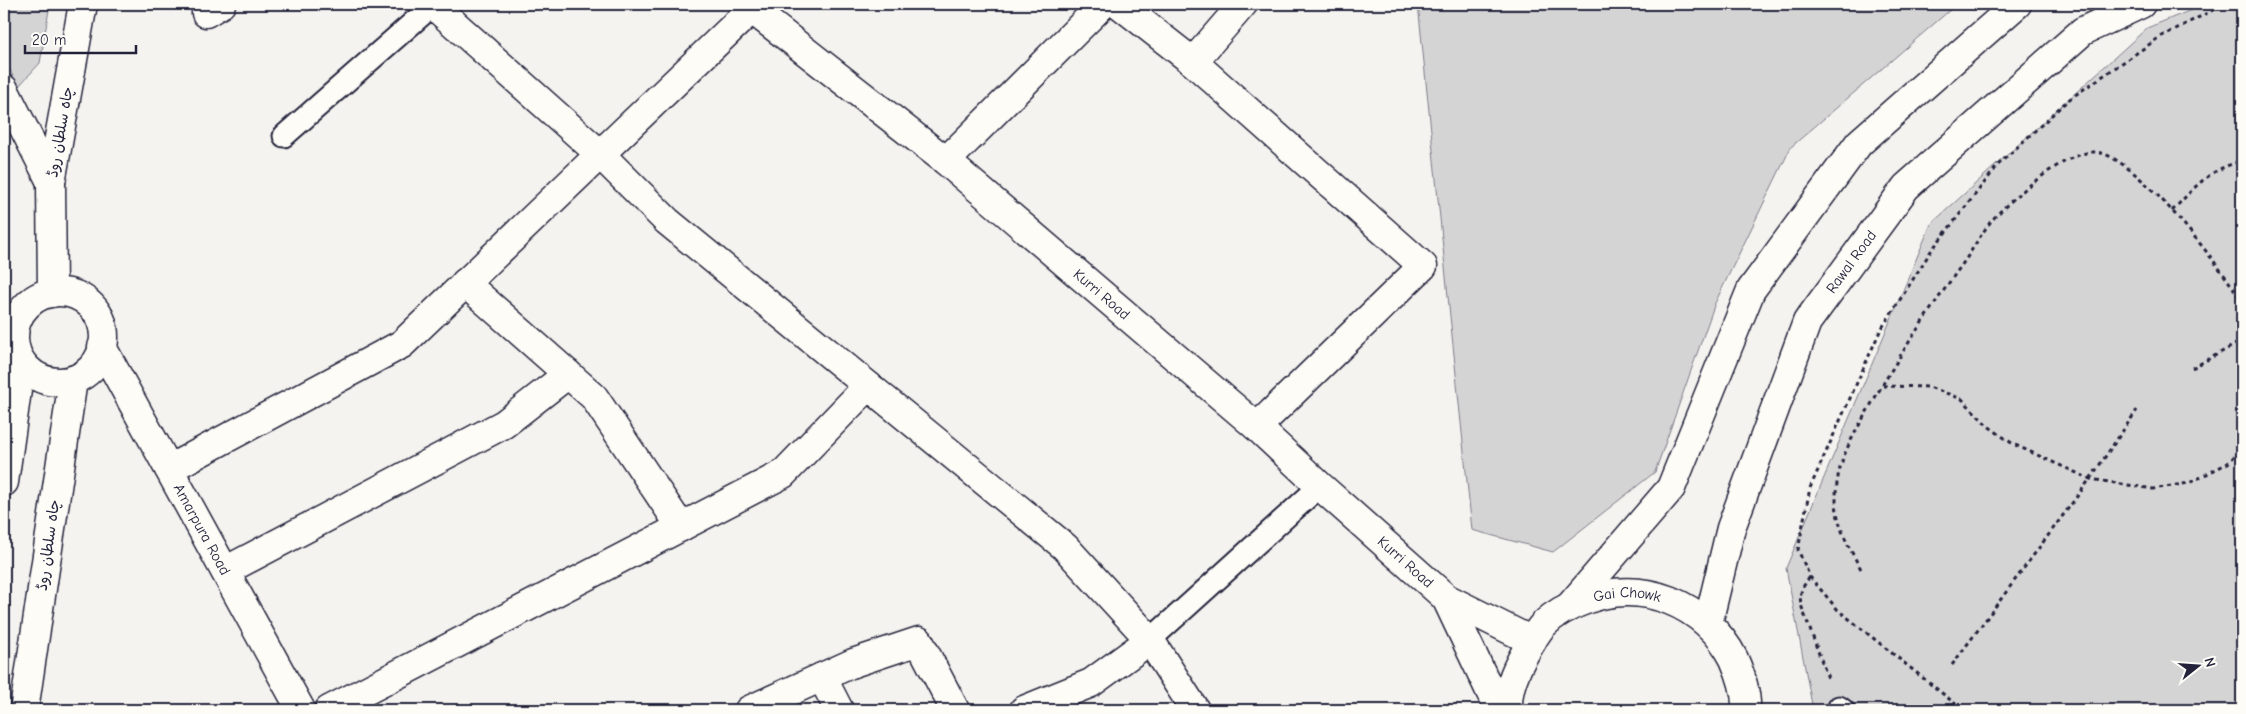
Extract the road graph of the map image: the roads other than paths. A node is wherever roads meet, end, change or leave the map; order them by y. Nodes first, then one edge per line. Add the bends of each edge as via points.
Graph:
1 (84, 4) edge
2 (433, 4) edge
3 (1103, 4) edge
4 (1119, 4) edge
5 (1243, 4) edge
6 (2017, 4) edge
7 (2141, 4) edge
8 (751, 5) edge
9 (1192, 62) junction
10 (4, 89) edge
11 (284, 136) dead end
12 (600, 154) junction
13 (946, 161) junction
14 (51, 182) junction
15 (465, 283) junction
16 (52, 292) junction
17 (102, 347) junction
18 (21, 362) junction
19 (568, 374) junction
20 (73, 380) junction
21 (868, 386) junction
22 (1257, 427) junction
23 (169, 469) junction
24 (4, 482) edge
25 (1320, 486) junction
26 (682, 527) junction
27 (225, 571) junction
28 (1446, 598) junction
29 (1568, 606) junction
30 (1708, 623) junction
31 (1150, 640) junction
32 (1532, 641) junction
33 (1740, 673) junction
34 (822, 677) junction
35 (24, 710) edge
36 (301, 710) edge
37 (328, 710) edge
38 (749, 710) edge
39 (839, 710) edge
40 (955, 710) edge
41 (1024, 710) edge
42 (1195, 710) edge
43 (1499, 710) edge
44 (1508, 710) edge
45 (1746, 710) edge
46 (1750, 710) edge

1 - 14 street, چاہ سلطان روڈ
2 - 11 lane
2 - 12 street
3 - 13 street
4 - 9 street
5 - 9 street
6 - 29 street via 1859,143 1751,290 1671,488
7 - 30 street, Rawal Road via 2083,31 1906,187 1807,322 1731,528
8 - 12 street
8 - 13 street, Kurri Road
9 - 22 street via 1423,266
10 - 14 street
12 - 15 street
12 - 21 street via 667,221
13 - 22 street, Kurri Road
14 - 16 street, چاہ سلطان روڈ
15 - 19 street
15 - 23 street via 402,344
16 - 17 street via 81,298 93,308 101,321
16 - 18 street via 26,306 17,319 15,348
17 - 20 street via 96,364
17 - 23 street, Amarpura Road
18 - 20 street via 44,380 58,383
18 - 24 street
19 - 26 street via 594,397
19 - 27 street via 504,424
20 - 35 street, چاہ سلطان روڈ
21 - 26 street via 783,474
21 - 31 street via 1065,546
22 - 25 street, Kurri Road
23 - 27 street, Amarpura Road
25 - 28 street, Kurri Road
25 - 31 lane
26 - 37 street
27 - 36 street, Amarpura Road
28 - 32 street
28 - 43 street
29 - 30 street, Gai Chowk via 1596,596 1626,591 1655,594 1683,606
29 - 32 street, Gai Chowk via 1544,624
30 - 33 street, Gai Chowk via 1727,646
31 - 41 street via 1091,682
31 - 42 street
32 - 44 street, Gai Chowk via 1513,675
33 - 45 street, Gai Chowk
33 - 46 street
34 - 38 street
34 - 39 street
34 - 40 street via 919,641

